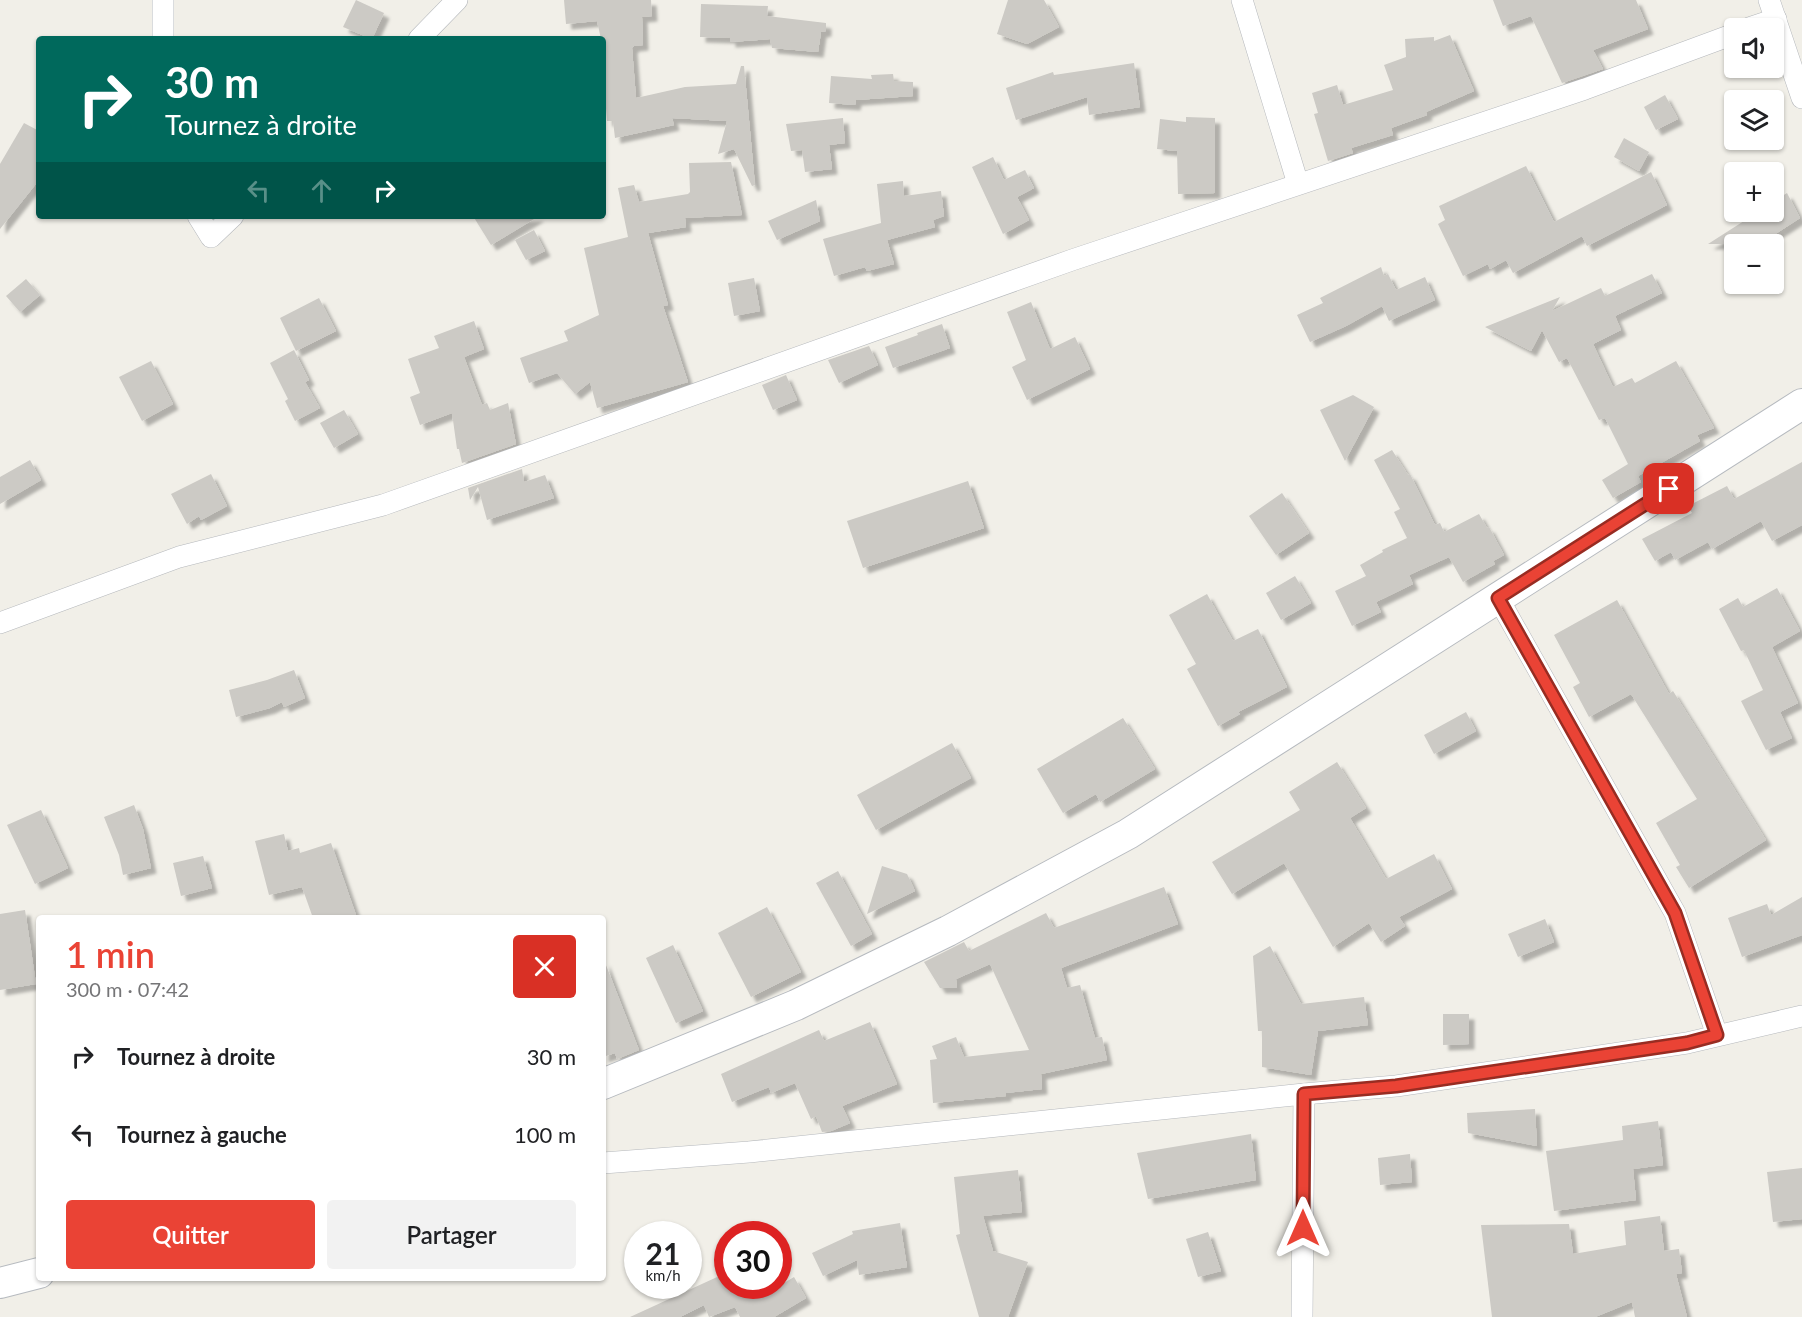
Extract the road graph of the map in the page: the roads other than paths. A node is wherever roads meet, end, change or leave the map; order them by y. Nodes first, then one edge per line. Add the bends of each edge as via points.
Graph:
1 (163, 0) edge
2 (457, 0) edge
3 (1242, 0) edge
4 (1772, 9) edge
5 (164, 36) edge
6 (422, 36) edge
7 (1724, 38) edge
8 (1802, 98) edge
9 (1298, 184) junction
10 (200, 219) edge
11 (230, 219) edge
12 (1802, 404) edge
13 (1498, 598) junction
14 (0, 623) edge
15 (1802, 1017) edge
16 (1717, 1035) junction
17 (606, 1083) edge
18 (1304, 1094) junction
19 (606, 1163) edge
20 (36, 1274) edge
21 (0, 1283) edge
22 (1302, 1317) edge

1 - 5 street
2 - 6 street
3 - 9 street
4 - 8 street
7 - 9 street via 1585,89
9 - 14 street via 383,505 179,557
10 - 11 street via 211,237
12 - 13 main road
13 - 16 street via 1675,913
13 - 17 main road via 1128,834 948,931 796,1005
15 - 16 street
16 - 18 street via 1687,1043 1396,1086
18 - 19 street via 749,1152
18 - 22 street
20 - 21 main road

